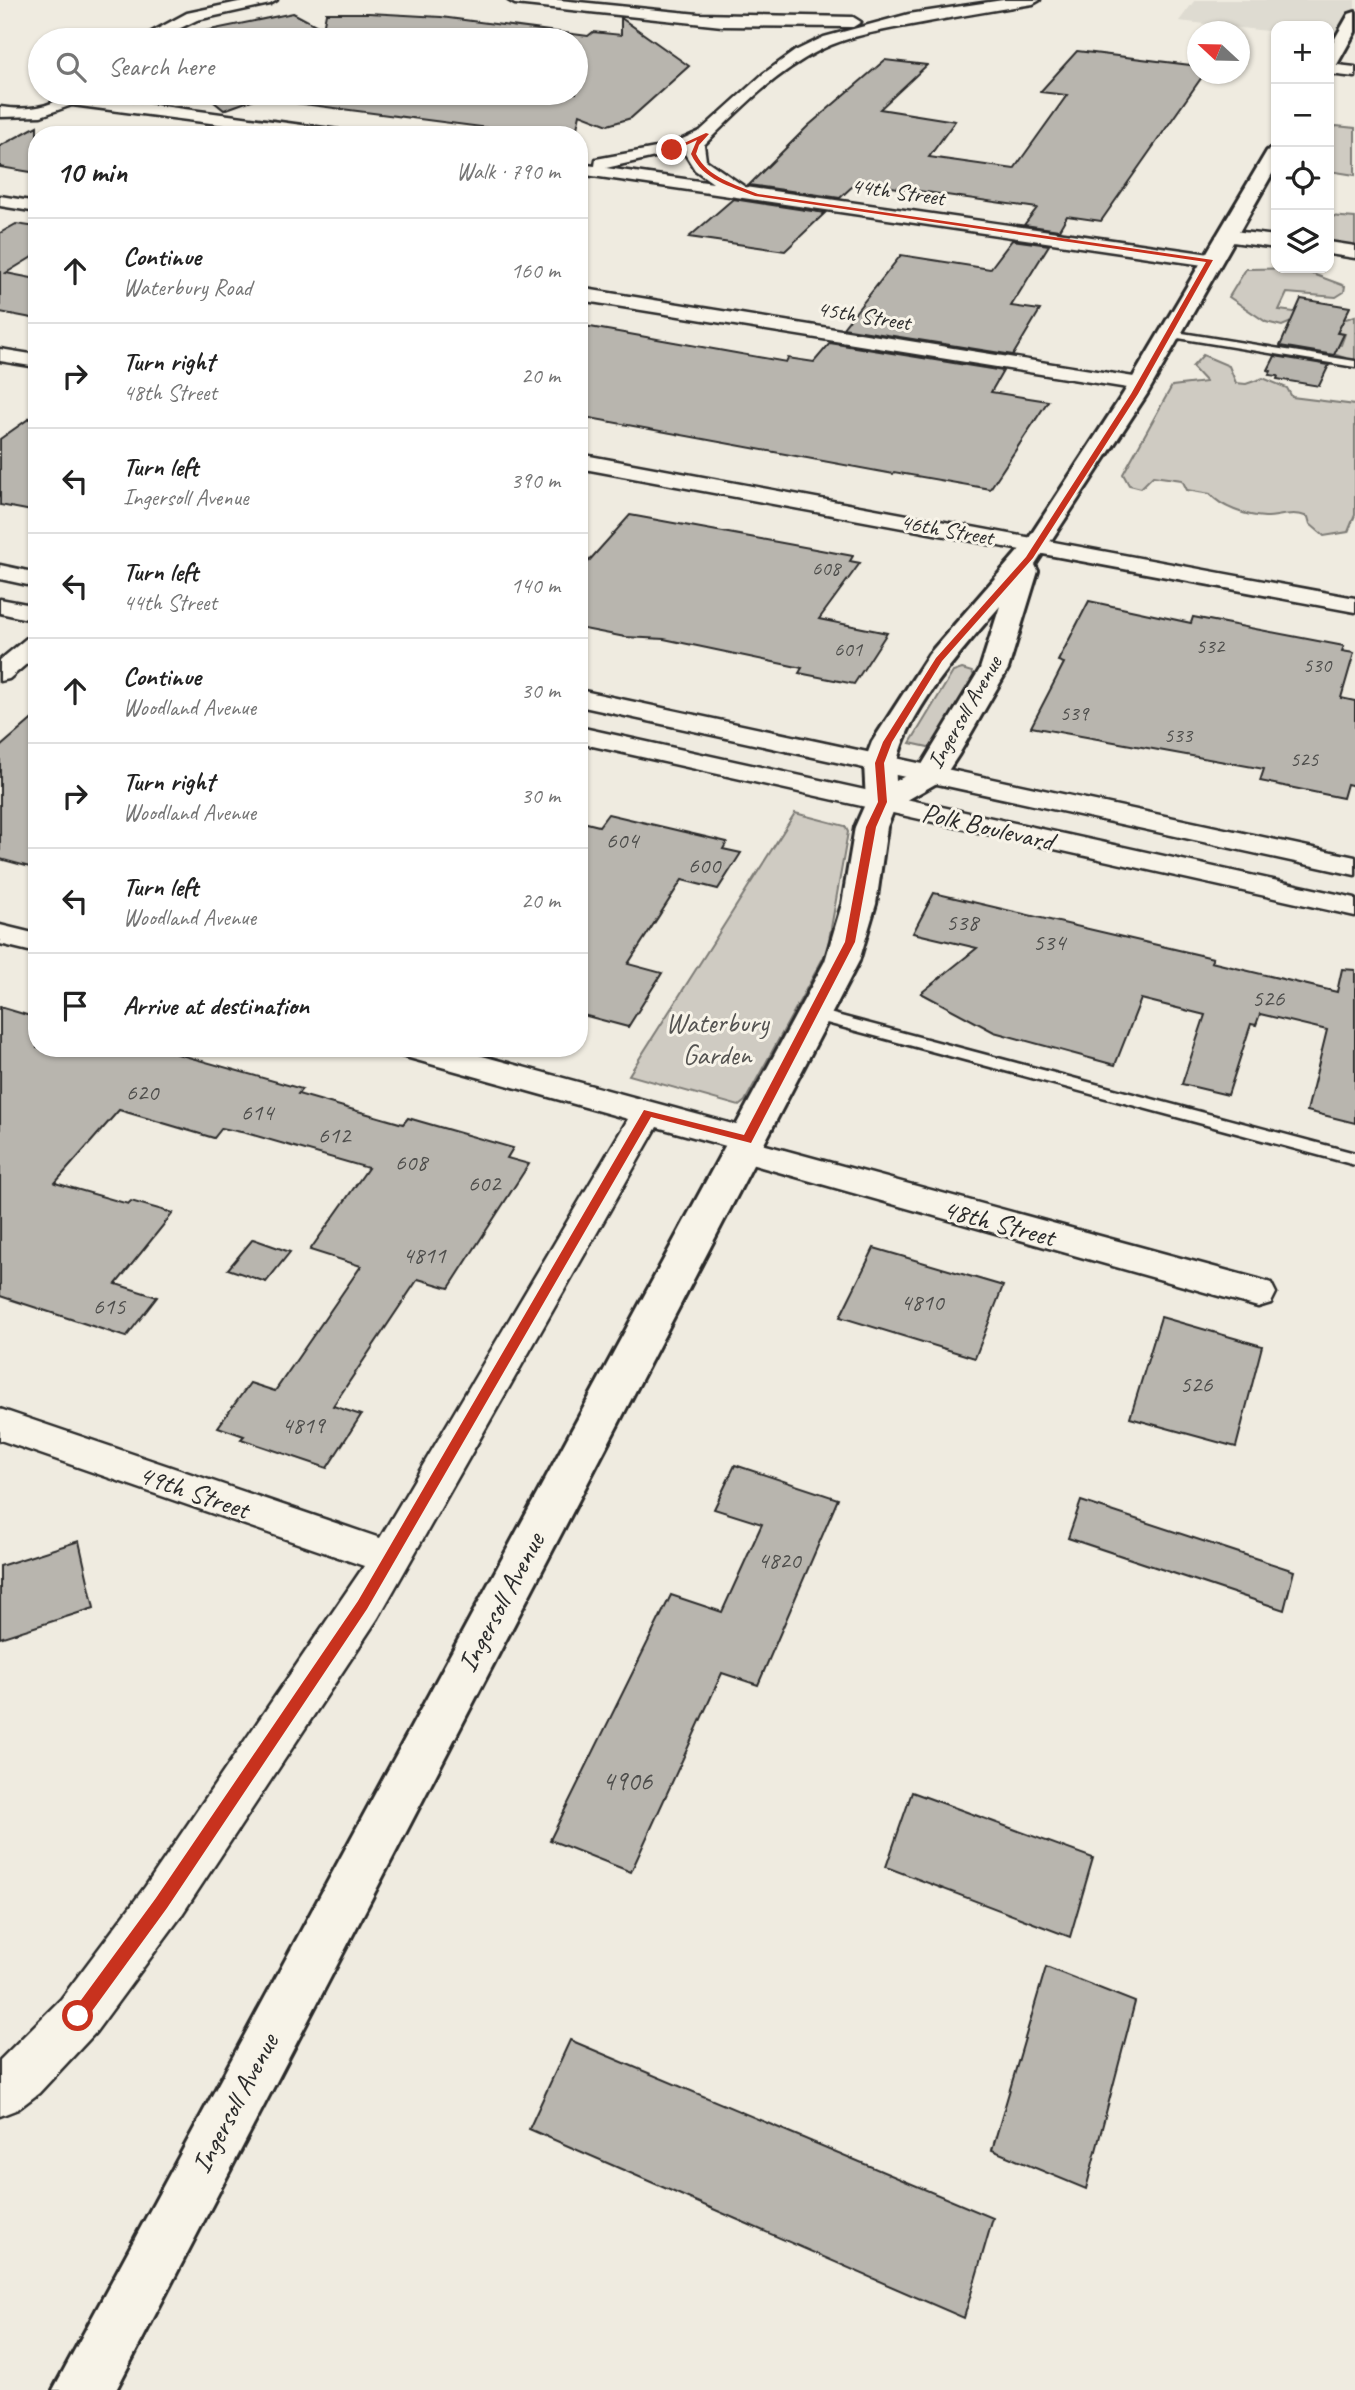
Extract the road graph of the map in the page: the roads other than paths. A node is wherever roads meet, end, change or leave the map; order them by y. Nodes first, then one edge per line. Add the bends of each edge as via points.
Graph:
1 (220, 0) edge
2 (270, 0) edge
3 (516, 0) edge
4 (1033, 0) edge
5 (192, 16) junction
6 (930, 17) junction
7 (1355, 17) edge
8 (700, 18) junction
9 (168, 28) edge
10 (1334, 57) edge
11 (786, 64) junction
12 (1334, 67) edge
13 (1355, 72) edge
14 (48, 105) edge
15 (130, 105) edge
16 (2, 114) edge
17 (276, 126) edge
18 (706, 134) junction
19 (1271, 159) edge
20 (588, 163) edge
21 (588, 170) edge
22 (757, 195) junction
23 (0, 201) edge
24 (28, 205) edge
25 (1225, 236) junction
26 (1271, 241) edge
27 (1334, 249) edge
28 (1355, 252) edge
29 (1210, 260) junction
30 (588, 295) edge
31 (1170, 334) junction
32 (0, 355) edge
33 (28, 360) edge
34 (1355, 364) edge
35 (1140, 384) junction
36 (588, 463) edge
37 (1033, 552) junction
38 (0, 572) edge
39 (28, 578) edge
40 (1355, 605) edge
41 (0, 606) edge
42 (28, 612) edge
43 (28, 650) edge
44 (0, 673) edge
45 (588, 701) edge
46 (588, 736) edge
47 (931, 774) junction
48 (881, 783) junction
49 (1355, 866) edge
50 (1355, 907) edge
51 (0, 934) edge
52 (28, 942) edge
53 (814, 1014) junction
54 (446, 1057) edge
55 (648, 1113) junction
56 (744, 1145) junction
57 (1355, 1159) edge
58 (1258, 1293) dead end
59 (0, 1424) edge
60 (389, 1558) junction
61 (0, 2091) edge
62 (83, 2390) edge

1 - 5 street
2 - 5 street
3 - 8 street
4 - 6 street
5 - 9 street
6 - 8 street via 829,23
6 - 11 street via 875,26 834,39
7 - 10 main road
8 - 11 street via 744,26 775,39 787,51
11 - 18 street
12 - 13 street
14 - 16 street via 24,114
15 - 17 street
18 - 20 street via 672,150
18 - 22 street via 696,144 699,165 716,178
19 - 25 main road, Ingersoll Avenue
21 - 22 street, 44th Street
22 - 29 street, 44th Street
23 - 24 street
25 - 26 street
25 - 29 main road, Ingersoll Avenue
27 - 28 street
29 - 31 main road, Ingersoll Avenue
30 - 35 street, 45th Street
31 - 34 lane
31 - 35 main road, Ingersoll Avenue
32 - 33 street
35 - 37 main road, Ingersoll Avenue
36 - 37 street, 46th Street
37 - 40 street, 46th Street
37 - 47 main road, Ingersoll Avenue via 994,669
37 - 48 main road, Ingersoll Avenue via 939,660 887,742
38 - 39 street
41 - 42 street
43 - 44 street
45 - 48 street, Polk Boulevard
46 - 48 street, Polk Boulevard
47 - 48 main road, Ingersoll Avenue
47 - 49 street, Polk Boulevard
48 - 50 street, Polk Boulevard
48 - 53 main road, Ingersoll Avenue via 850,942
51 - 52 street
53 - 56 main road, Ingersoll Avenue
53 - 57 lane
54 - 55 street, 48th Street
55 - 56 street, 48th Street
55 - 60 street
56 - 58 street, 48th Street
56 - 62 main road, Ingersoll Avenue
59 - 60 street, 49th Street
60 - 61 street via 363,1605 162,1903 78,2016

